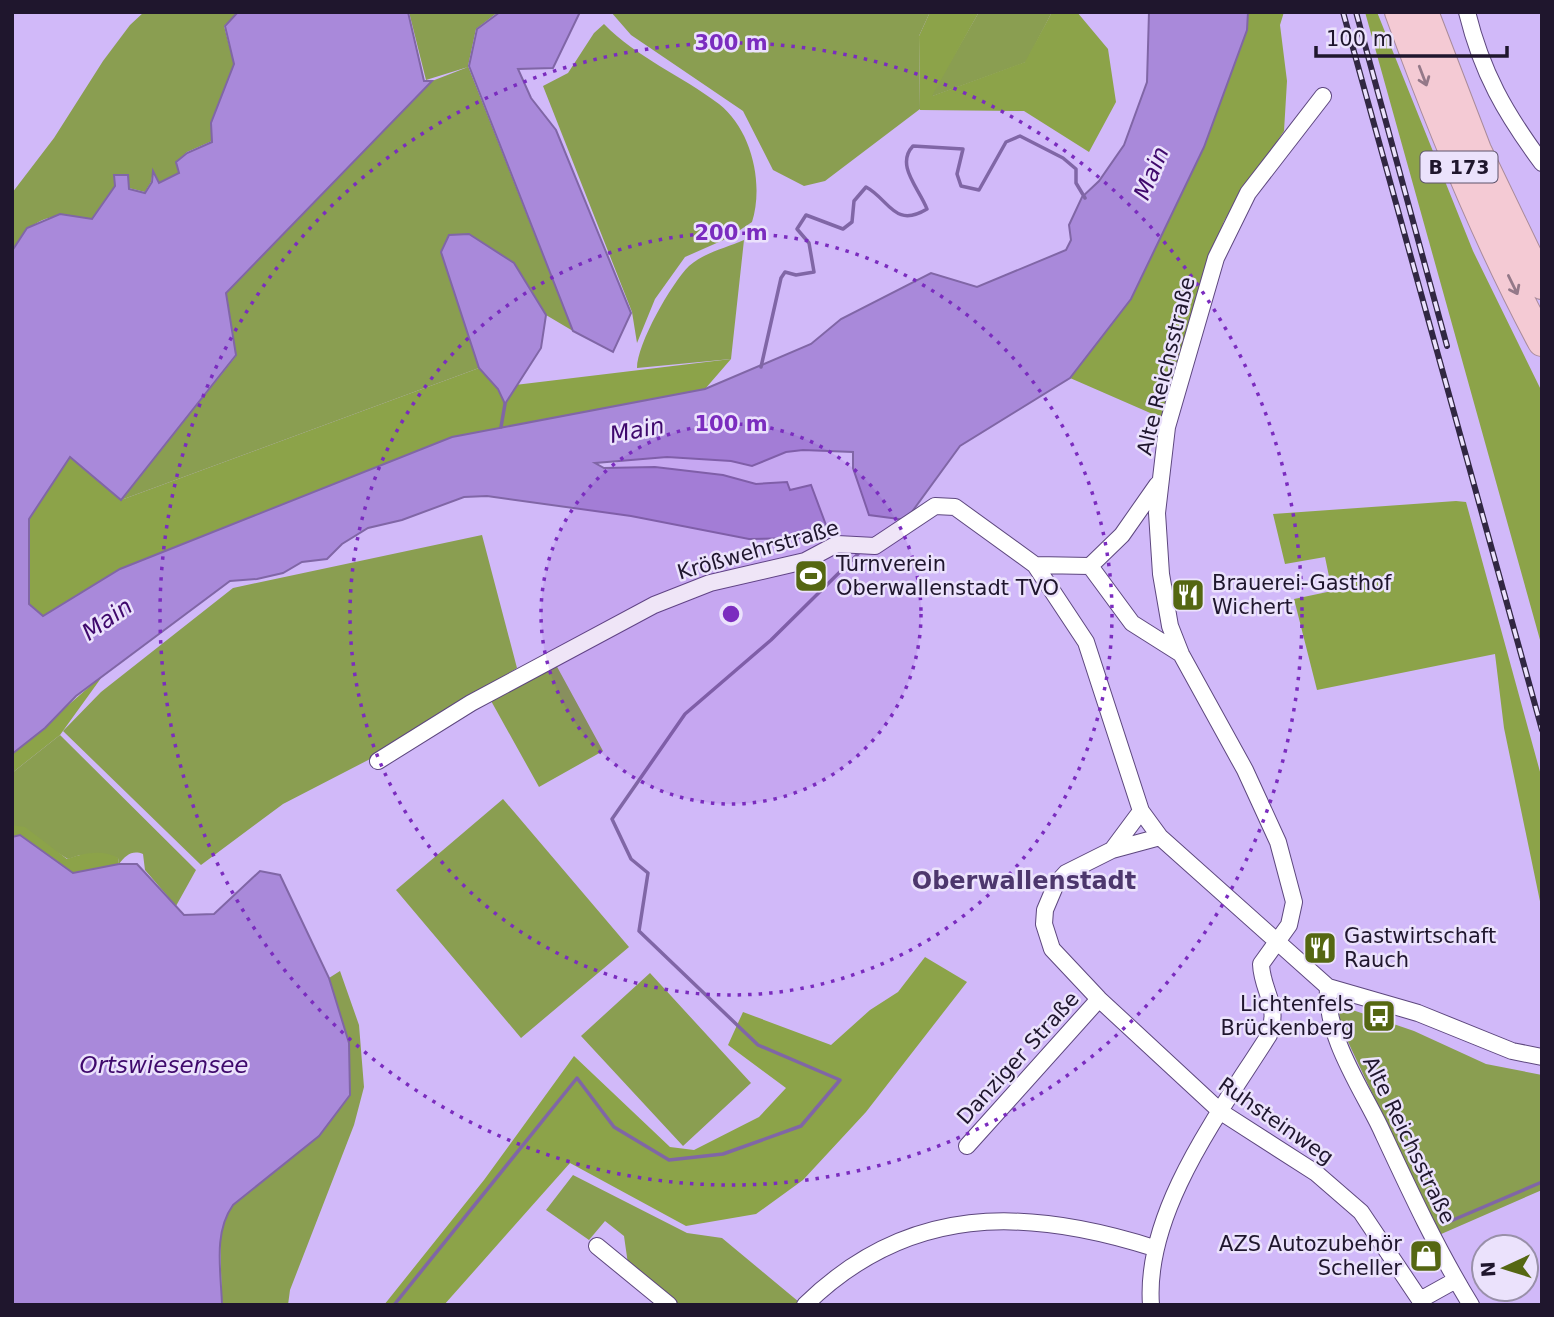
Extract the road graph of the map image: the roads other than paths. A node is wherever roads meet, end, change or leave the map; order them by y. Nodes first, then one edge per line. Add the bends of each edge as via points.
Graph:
1 (1399, 12) edge
2 (1424, 12) edge
3 (1467, 12) edge
4 (1323, 96) dead end
5 (1542, 163) edge
6 (1542, 285) edge
7 (1542, 342) edge
8 (1159, 482) junction
9 (1035, 565) junction
10 (1090, 566) junction
11 (1181, 654) junction
12 (378, 761) dead end
13 (1141, 811) junction
14 (1160, 837) junction
15 (1112, 850) junction
16 (1275, 941) junction
17 (1328, 987) junction
18 (1099, 999) junction
19 (1542, 1056) edge
20 (1221, 1112) junction
21 (967, 1146) dead end
22 (597, 1246) dead end
23 (1154, 1248) junction
24 (1456, 1280) junction
25 (669, 1305) edge
26 (805, 1305) edge
27 (1152, 1305) edge
28 (1471, 1305) edge

1 -> 7 highway, B 173 via 1450,146
2 - 6 highway, B 173 via 1476,150
3 - 5 street via 1484,71 1504,110
4 - 8 street, Alte Reichsstraße via 1230,222 1167,427
8 - 10 street via 1122,535
8 - 11 street, Alte Reichsstraße via 1157,536 1164,597
9 - 10 street
9 - 12 street, Krößwehrstraße via 955,507 935,506 875,546 837,544 805,561 710,583 654,605 471,703
9 - 13 street, Krößwehrstraße via 1086,642
10 - 11 street via 1132,623
11 - 16 street, Alte Reichsstraße via 1245,770 1278,842 1294,902 1289,925
13 - 14 street, Krößwehrstraße
13 - 15 street
14 - 15 street
14 - 16 street, Krößwehrstraße
15 - 18 street, Ruhsteinweg via 1066,873 1045,910 1052,949
16 - 17 street, Krößwehrstraße
16 - 20 street, Alte Reichsstraße via 1261,964 1274,1021
17 - 19 street via 1418,1013 1512,1051
17 - 24 street, Alte Reichsstraße via 1331,1016 1344,1054
18 - 20 street, Ruhsteinweg
18 - 21 street, Danziger Straße
20 - 23 street, Alte Reichsstraße via 1177,1189
20 - 24 street, Ruhsteinweg via 1316,1173 1361,1212 1420,1300
22 - 25 street
23 - 26 street via 1068,1225 1014,1219 975,1222 933,1230 890,1247 849,1268
23 - 27 street, Alte Reichsstraße
24 - 28 street, Alte Reichsstraße

